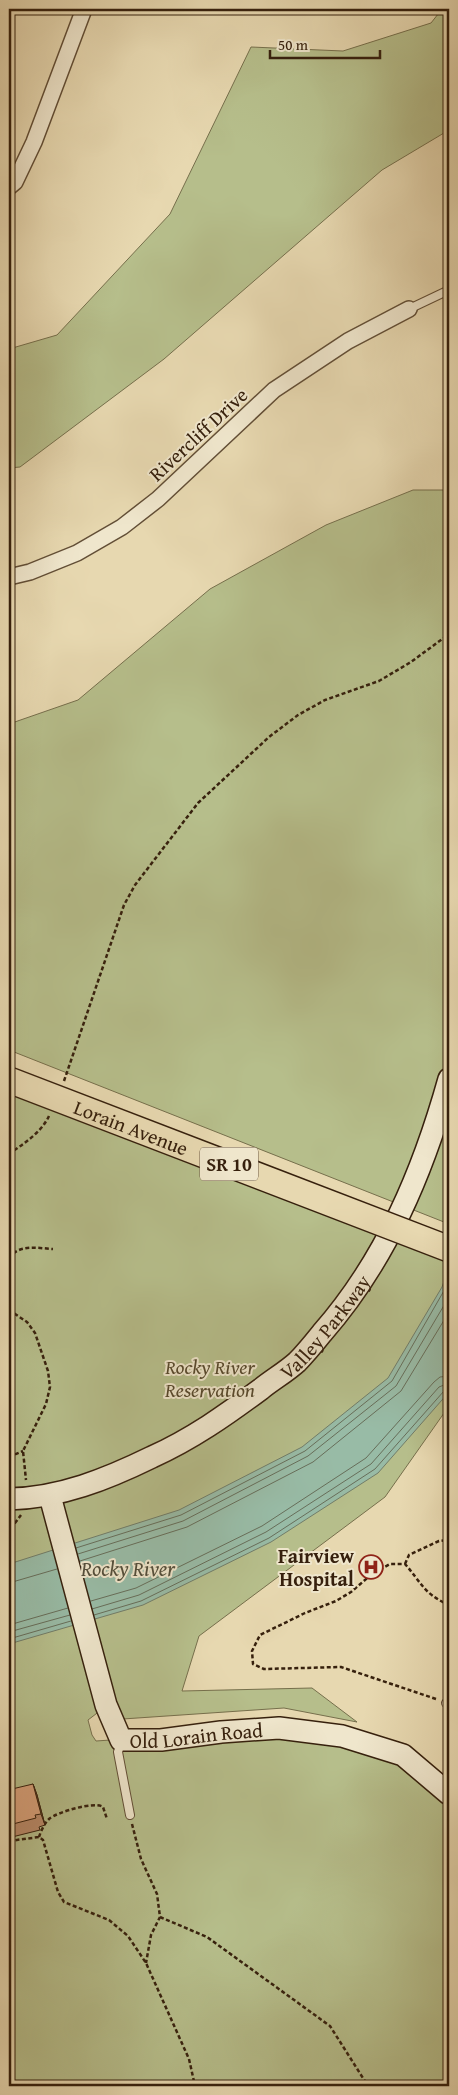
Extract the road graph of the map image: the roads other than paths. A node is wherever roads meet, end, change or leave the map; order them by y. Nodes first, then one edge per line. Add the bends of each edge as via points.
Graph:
1 (84, 9) edge
2 (9, 187) edge
3 (449, 290) edge
4 (409, 309) joint
5 (9, 577) edge
6 (449, 1079) edge
7 (9, 1080) edge
8 (449, 1249) edge
9 (50, 1496) junction
10 (16, 1506) edge
11 (121, 1740) junction
12 (449, 1794) edge
13 (130, 1815) road end

1 - 2 street via 34,142 15,182
3 - 4 lane
4 - 5 street, Rivercliff Drive via 348,341 274,390 158,499 122,527 77,553
6 - 9 street, Valley Parkway via 418,1175 379,1257 344,1308 297,1362 218,1421 176,1446 119,1473
7 - 8 main road, Lorain Avenue / SR 10, bridge
9 - 10 street, Valley Parkway
9 - 11 street, Old Lorain Road via 106,1705
11 - 12 street, Old Lorain Road via 161,1740 279,1728 342,1736 403,1755
11 - 13 lane via 118,1752

